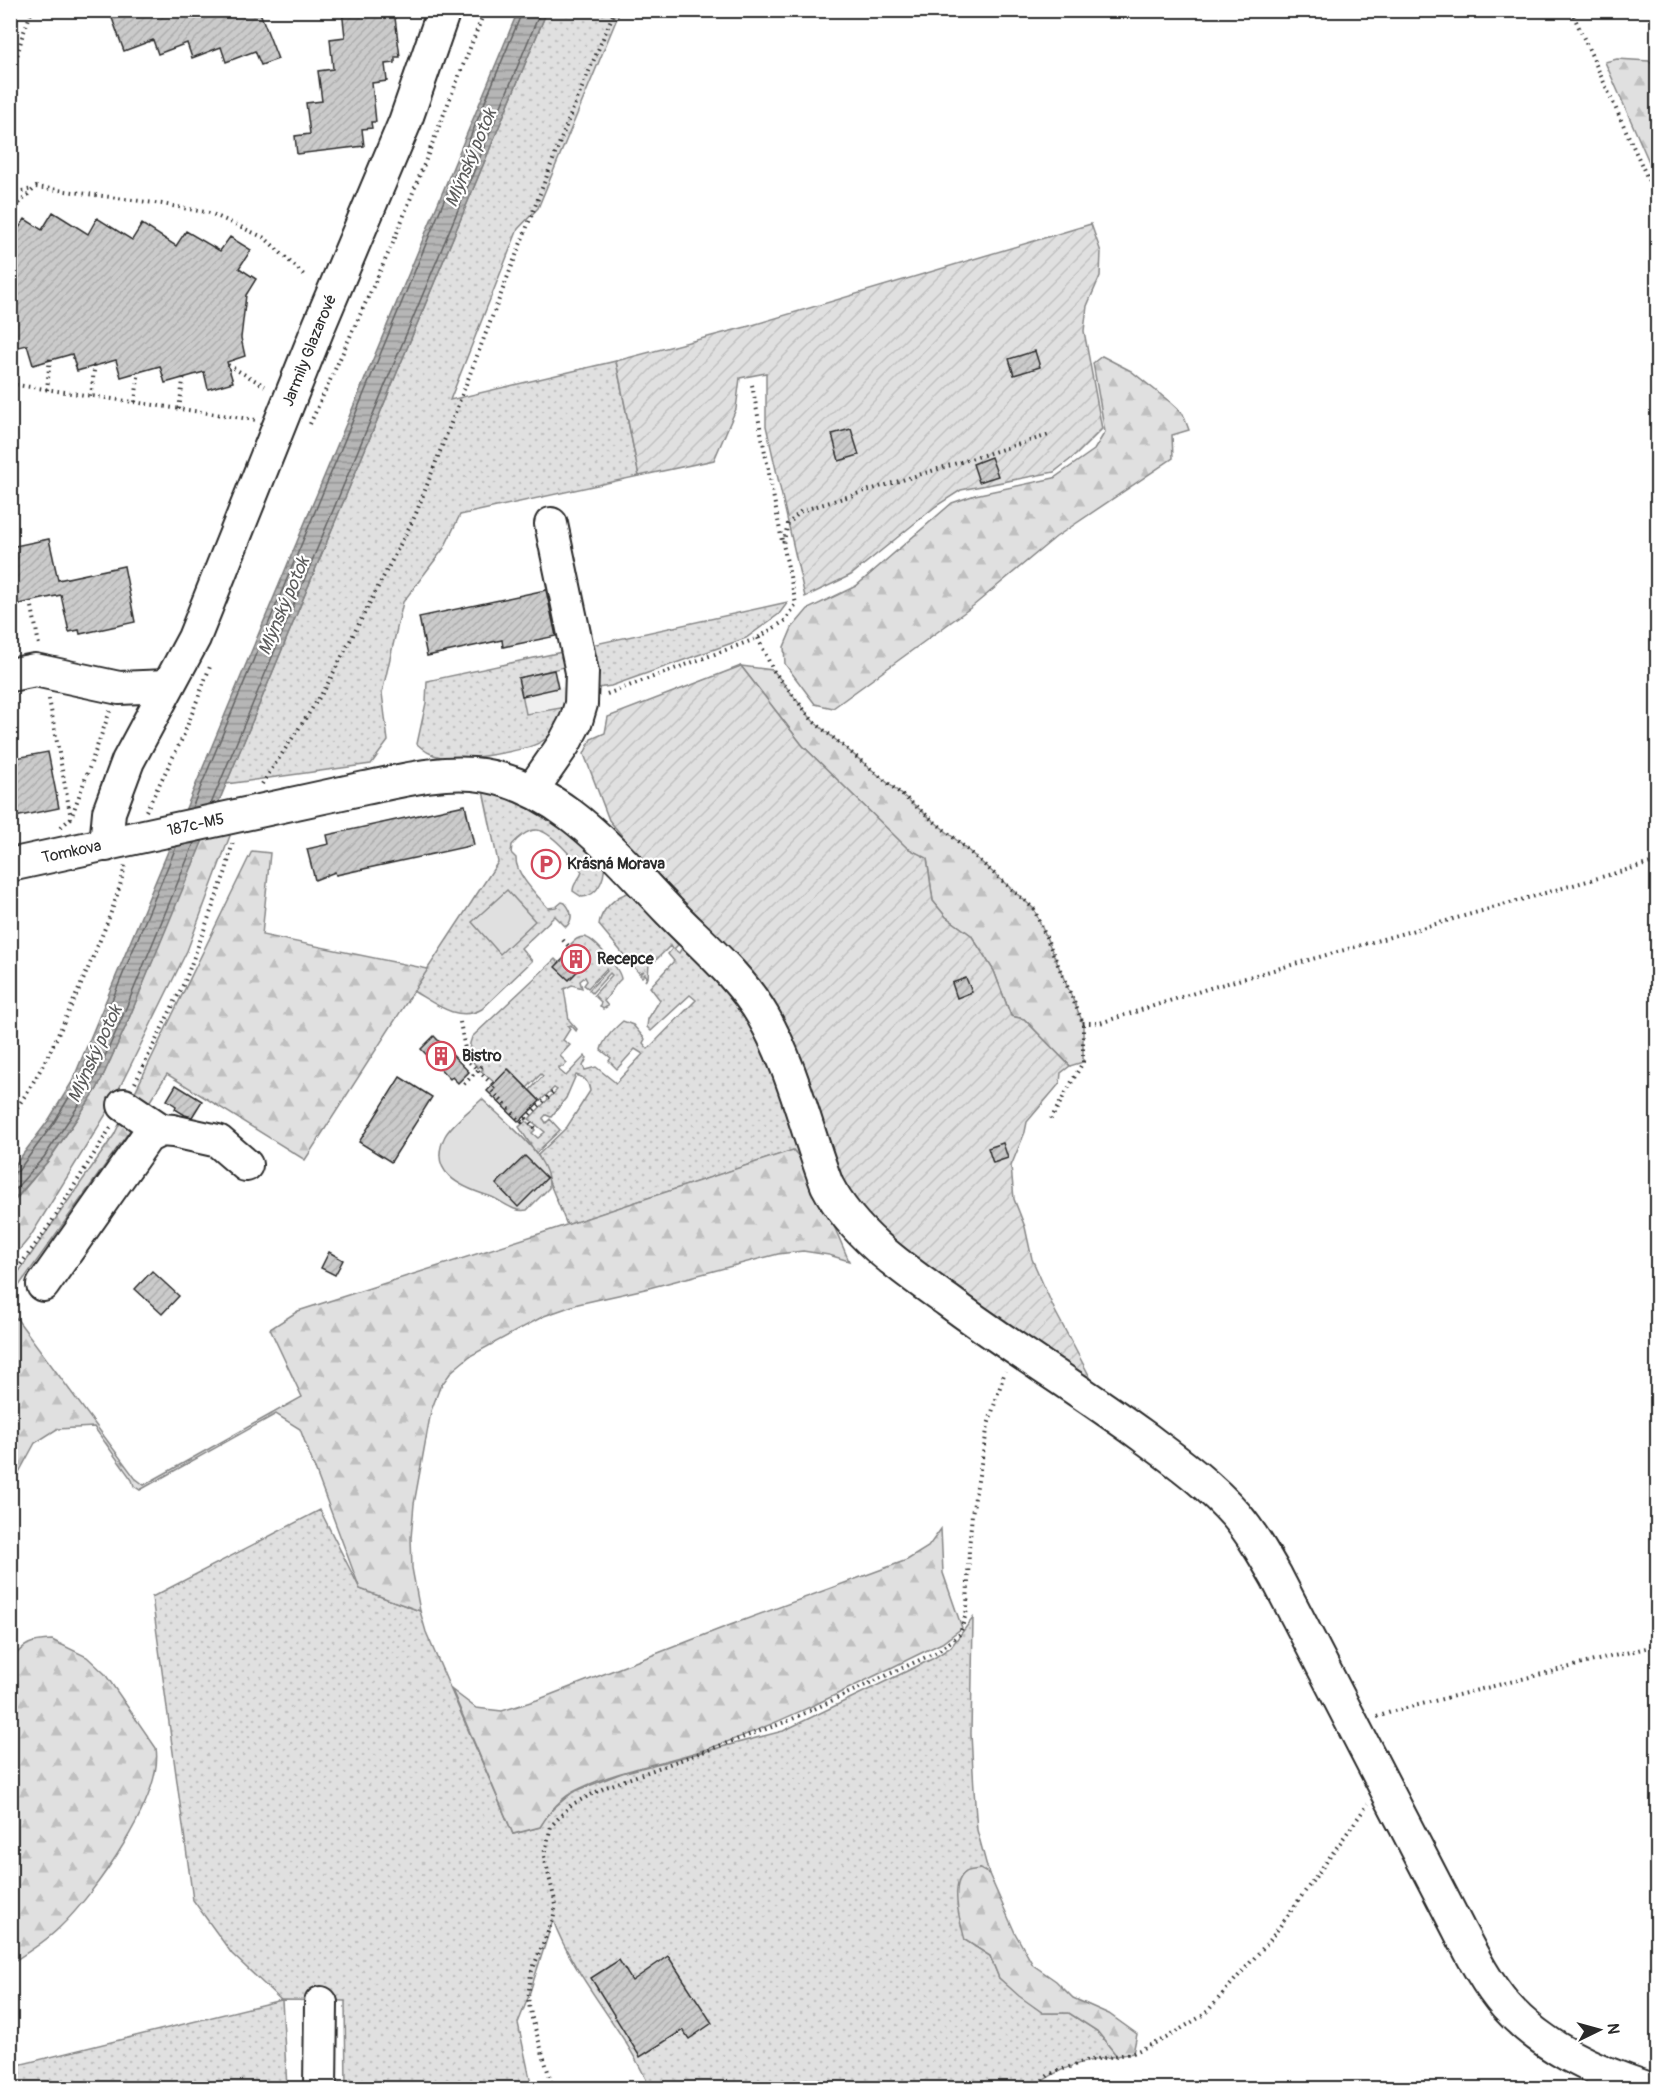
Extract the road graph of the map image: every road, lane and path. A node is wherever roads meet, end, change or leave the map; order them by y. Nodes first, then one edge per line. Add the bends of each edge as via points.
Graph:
1 (32, 10) edge
2 (444, 10) edge
3 (485, 10) edge
4 (615, 10) edge
5 (1571, 10) edge
6 (10, 84) edge
7 (33, 189) junction
8 (10, 193) edge
9 (1658, 201) edge
10 (10, 212) edge
11 (305, 276) dead end
12 (50, 357) dead end
13 (95, 362) dead end
14 (228, 365) dead end
15 (139, 369) dead end
16 (184, 374) dead end
17 (10, 384) edge
18 (752, 385) dead end
19 (265, 386) dead end
20 (47, 390) junction
21 (91, 396) junction
22 (135, 402) junction
23 (179, 409) junction
24 (293, 427) junction
25 (1052, 434) dead end
26 (551, 524) dead end
27 (783, 544) junction
28 (31, 601) dead end
29 (758, 638) junction
30 (214, 657) dead end
31 (44, 672) junction
32 (10, 675) edge
33 (166, 686) junction
34 (119, 688) junction
35 (581, 704) junction
36 (532, 790) junction
37 (239, 816) junction
38 (71, 818) junction
39 (53, 829) dead end
40 (133, 838) junction
41 (1658, 861) edge
42 (10, 865) edge
43 (563, 940) dead end
44 (572, 950) dead end
45 (460, 1022) dead end
46 (1083, 1023) junction
47 (484, 1064) dead end
48 (478, 1071) junction
49 (464, 1084) dead end
50 (555, 1090) dead end
51 (124, 1105) junction
52 (10, 1117) edge
53 (526, 1118) junction
54 (1051, 1119) dead end
55 (536, 1129) dead end
56 (161, 1130) junction
57 (246, 1165) dead end
58 (10, 1279) edge
59 (43, 1285) dead end
60 (1016, 1349) junction
61 (1658, 1645) edge
62 (1354, 1726) junction
63 (1387, 1789) junction
64 (321, 2003) dead end
65 (320, 2088) edge
66 (553, 2088) edge
67 (1033, 2088) edge
68 (1647, 2088) edge

1 - 6 path
2 - 24 street, Jarmily Glazarové via 405,122 319,326
3 - 24 path via 393,243
4 - 37 path via 415,516 325,689
5 - 9 path
7 - 8 path
7 - 10 path
7 - 11 path via 85,193 210,213 265,238
12 - 20 path
13 - 21 path
14 - 19 path
15 - 22 path
16 - 23 path
17 - 20 path
18 - 27 path
20 - 21 path
21 - 22 path
22 - 23 path
23 - 24 path
24 - 33 street, Jarmily Glazarové via 194,638
25 - 27 path via 801,511 788,524
26 - 35 street via 582,672
27 - 29 path via 796,604 786,620
28 - 31 path
29 - 35 path
29 - 46 path via 773,670 813,722 1035,909
30 - 40 path via 183,736
31 - 32 street
31 - 34 street
31 - 38 path
33 - 34 street
33 - 40 street, Jarmily Glazarové via 128,761 107,821
34 - 38 path
35 - 36 street via 564,744
36 - 37 street, 187c-M5 via 473,774 443,774
36 - 60 street, 187c-M5 via 593,833 749,995 776,1043 827,1185 851,1219 904,1269
37 - 40 street, 187c-M5
37 - 51 path via 226,871 185,981
38 - 39 path
40 - 42 street, Tomkova
40 - 52 path via 108,918 69,1012 37,1077
41 - 46 path via 1100,1023
43 - 44 path
45 - 48 path via 465,1056
46 - 54 path via 1083,1062
47 - 48 path
48 - 49 path
48 - 53 path via 520,1121
50 - 53 path
51 - 56 street
51 - 58 path via 49,1226
53 - 55 path
56 - 57 street via 218,1141
56 - 59 street via 147,1137
60 - 62 street, 187c-M5 via 1165,1452 1236,1515 1276,1576
60 - 66 path via 1005,1370 988,1425 972,1514 967,1610 960,1634 938,1652 788,1721 606,1787 571,1805 551,1826 544,1856 556,1905 531,1973 528,1998
61 - 62 path via 1394,1711
62 - 63 street, 187c-M5
63 - 67 path via 1374,1797 1270,1940 1206,2014 1133,2053 1084,2061 1050,2074
63 - 68 street, 187c-M5 via 1475,1959 1505,2005 1533,2032 1566,2054
64 - 65 street

